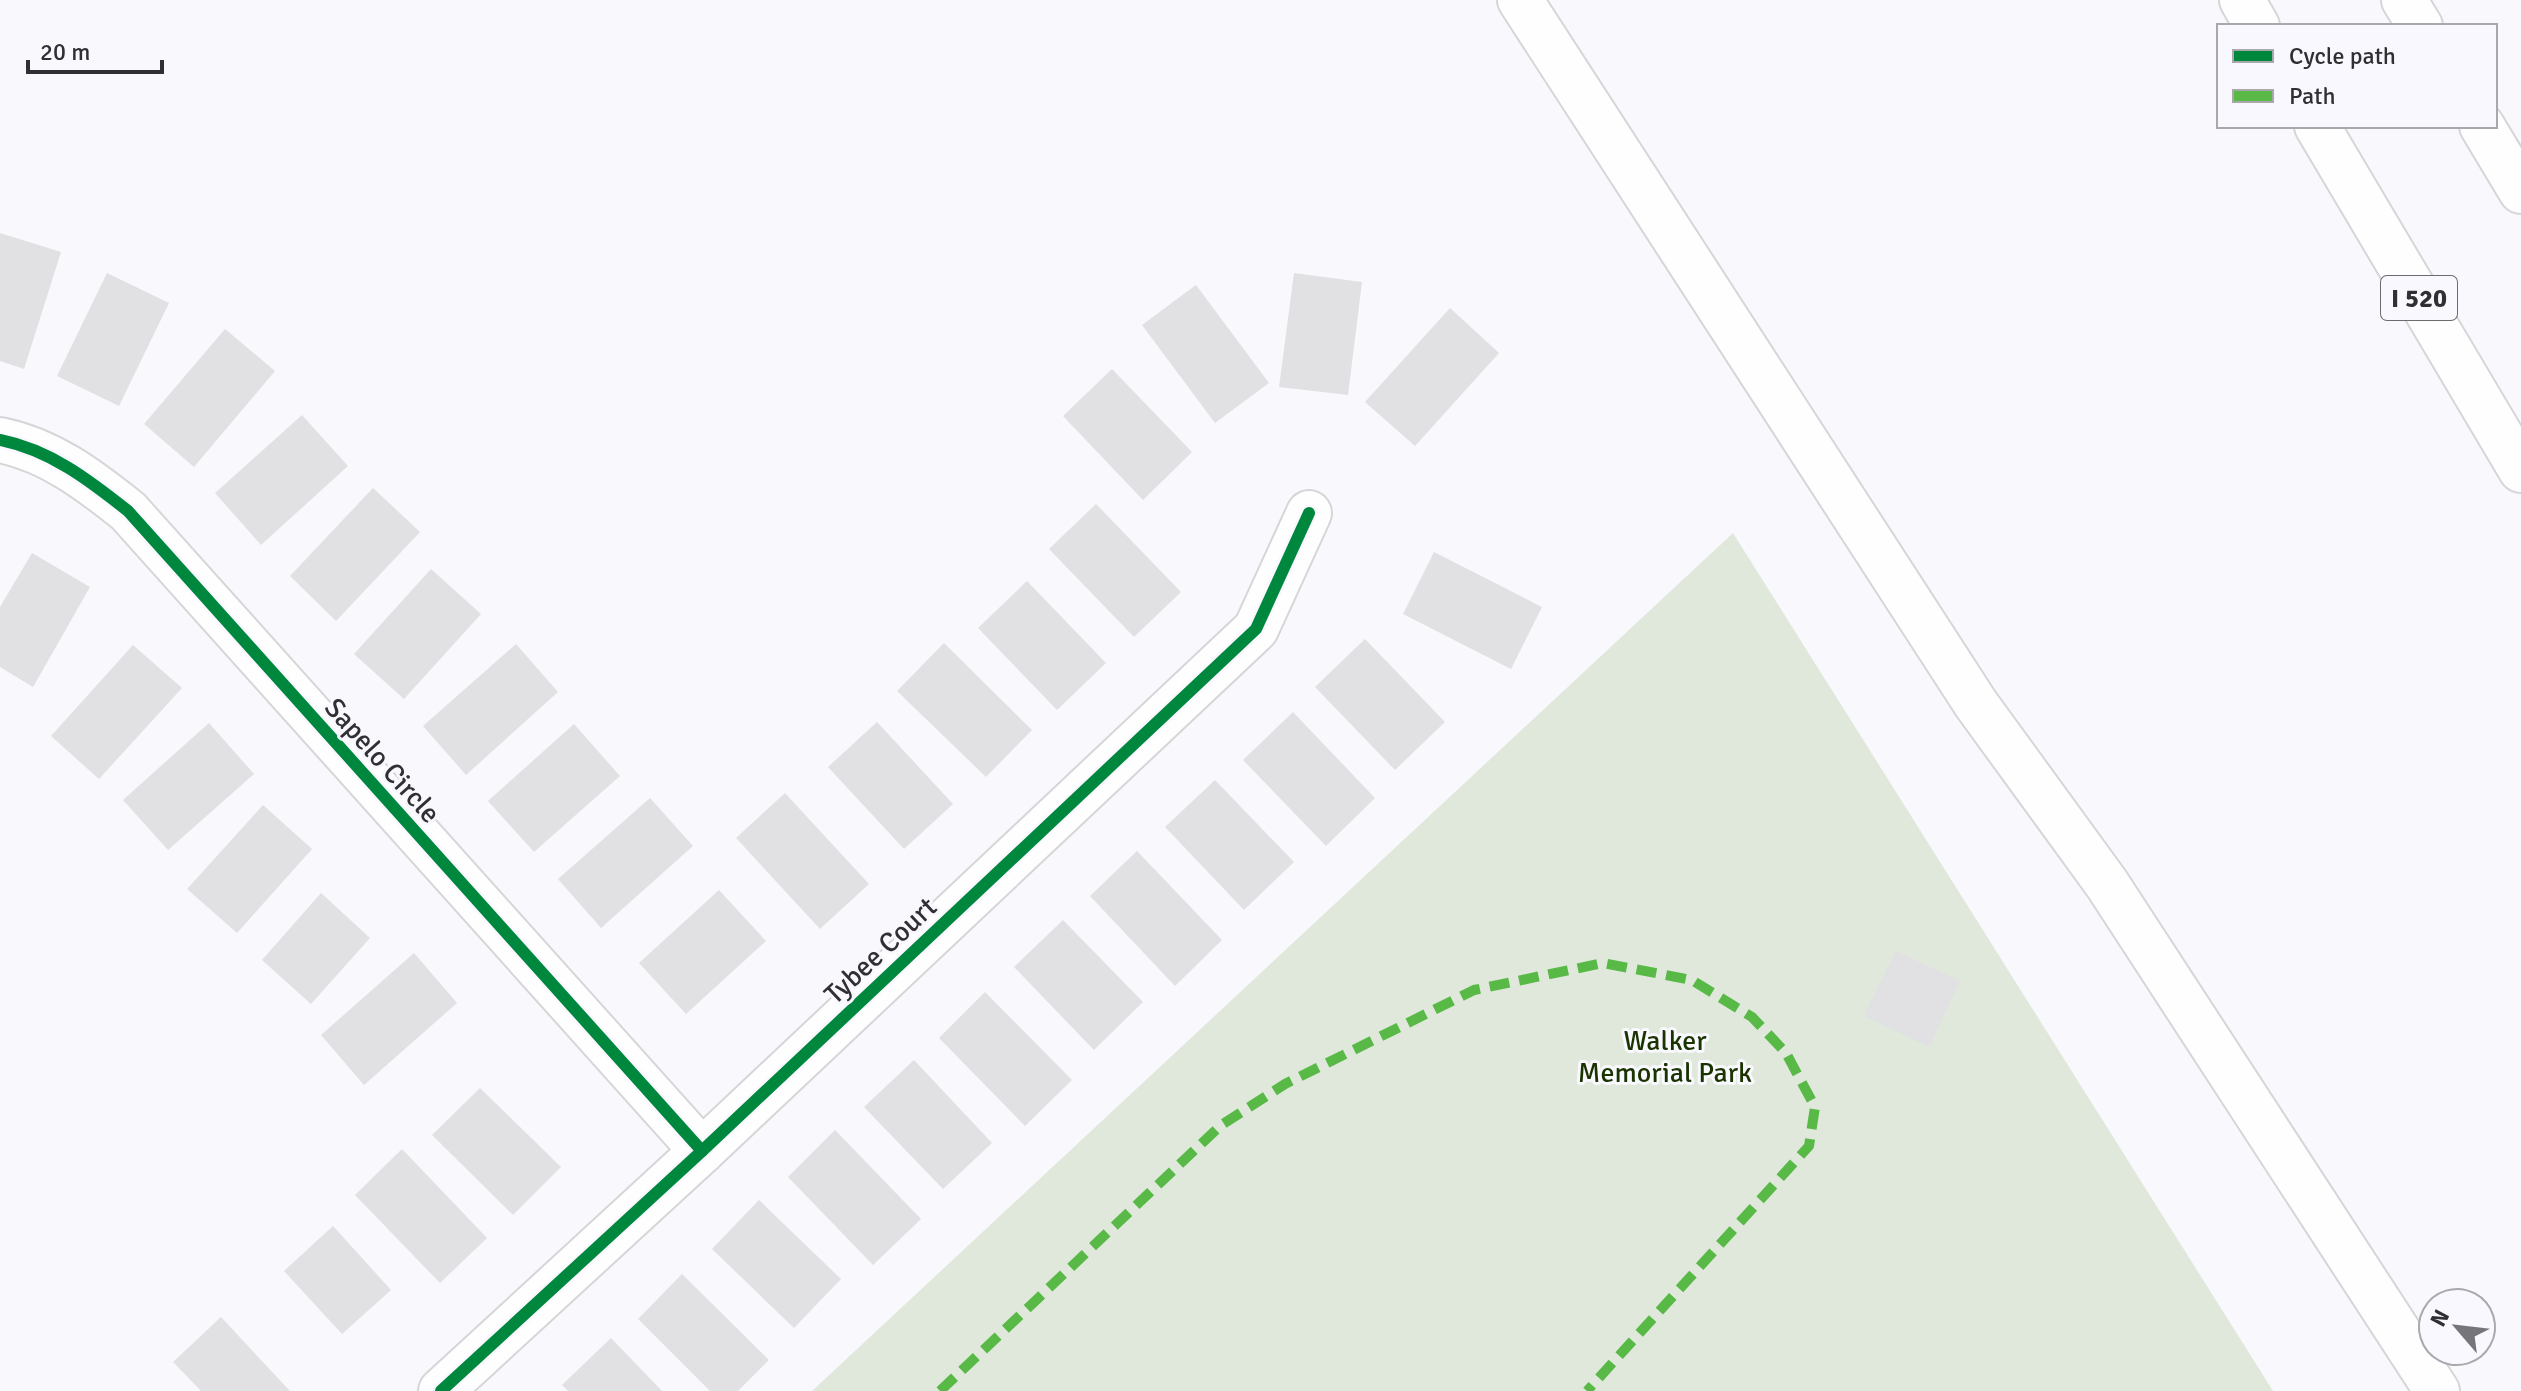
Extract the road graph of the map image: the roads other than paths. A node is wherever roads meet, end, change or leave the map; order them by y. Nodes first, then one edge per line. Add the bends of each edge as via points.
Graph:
1 (1520, 0) edge
2 (2242, 0) edge
3 (2404, 0) edge
4 (2256, 24) edge
5 (2419, 24) edge
6 (2318, 128) edge
7 (2483, 128) edge
8 (2521, 191) edge
9 (0, 440) edge
10 (2521, 470) edge
11 (1309, 513) dead end
12 (702, 1151) junction
13 (441, 1391) edge
14 (2437, 1391) edge

1 - 14 main road via 1976,704 2107,884
2 - 4 main road
3 - 5 main road
6 - 10 main road, I 520
7 - 8 main road
9 - 12 main road, Sapelo Circle via 62,463 128,511
11 - 12 main road, Tybee Court via 1256,629
12 - 13 main road, Tybee Court

